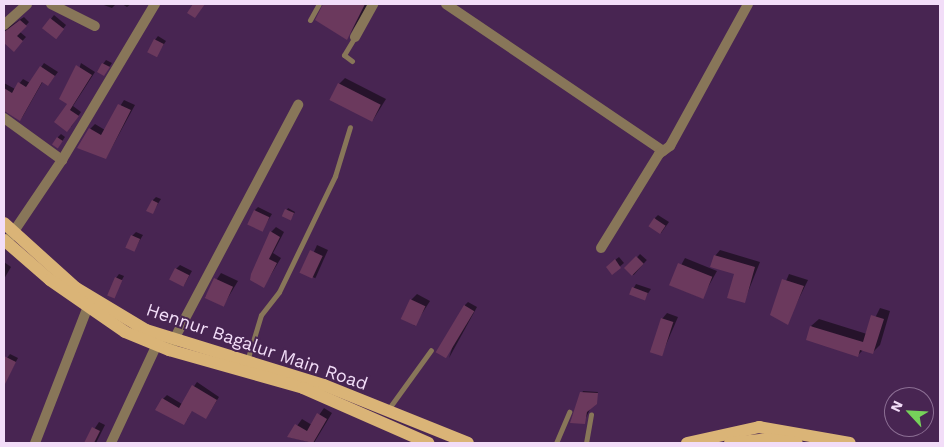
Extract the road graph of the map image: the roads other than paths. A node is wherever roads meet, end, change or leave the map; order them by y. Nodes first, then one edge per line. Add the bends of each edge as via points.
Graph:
1 (27, 4) edge
2 (51, 4) edge
3 (155, 4) edge
4 (319, 4) edge
5 (373, 4) edge
6 (446, 4) edge
7 (748, 4) edge
8 (310, 20) dead end
9 (4, 25) edge
10 (95, 26) dead end
11 (355, 37) joint
12 (352, 61) dead end
13 (298, 105) dead end
14 (4, 118) edge
15 (350, 127) dead end
16 (662, 151) junction
17 (62, 160) junction
18 (4, 223) edge
19 (8, 238) edge
20 (600, 248) dead end
21 (87, 308) junction
22 (165, 343) junction
23 (431, 350) dead end
24 (247, 362) junction
25 (387, 411) junction
26 (569, 412) dead end
27 (591, 414) dead end
28 (771, 441) edge
29 (737, 442) edge
30 (36, 443) edge
31 (111, 443) edge
32 (428, 443) edge
33 (468, 443) edge
34 (556, 443) edge
35 (586, 443) edge
36 (687, 443) edge
37 (796, 443) edge
38 (850, 443) edge

1 - 9 street
2 - 10 street
3 - 17 street
4 - 8 lane
5 - 11 street
6 - 16 street
7 - 16 street via 670,146
11 - 12 lane via 344,55
13 - 22 street
14 - 17 street
15 - 24 lane via 322,203 279,292 261,315
16 - 20 street
17 - 19 street
18 - 19 main road, Hennur Bagalur Main Road
19 - 21 main road, Hennur Bagalur Main Road
19 - 22 main road, Hennur Bagalur Main Road via 101,305
21 - 22 main road, Hennur Bagalur Main Road
21 - 30 street
22 - 24 main road, Hennur Bagalur Main Road
22 - 31 street
22 - 32 main road, Hennur Bagalur Main Road via 303,388
23 - 25 lane
24 - 25 main road, Hennur Bagalur Main Road via 324,385
25 - 33 main road, Hennur Bagalur Main Road
26 - 34 lane
27 - 35 lane
28 - 29 main road
28 - 37 main road
36 - 38 main road via 759,427

